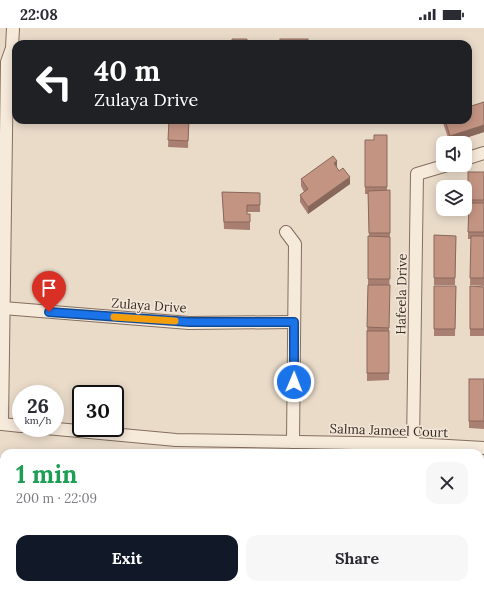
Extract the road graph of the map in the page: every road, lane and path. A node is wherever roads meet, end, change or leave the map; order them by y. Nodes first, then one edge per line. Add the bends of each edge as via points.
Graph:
1 (13, 28) edge
2 (12, 40) edge
3 (12, 48) edge
4 (4, 57) edge
5 (12, 94) edge
6 (484, 153) edge
7 (472, 157) edge
8 (436, 168) edge
9 (286, 232) dead end
10 (3, 308) junction
11 (294, 322) junction
12 (12, 425) edge
13 (64, 430) edge
14 (293, 442) junction
15 (413, 444) junction
16 (484, 448) edge

1 - 2 street
3 - 4 street
4 - 5 street
5 - 10 street
6 - 7 street
8 - 15 street, Hafeela Drive via 417,174
9 - 11 street via 295,244
10 - 11 street, Zulaya Drive via 189,322
10 - 12 street via 2,424
11 - 14 street
13 - 14 street, Salma Jameel Court via 176,440
14 - 15 street, Salma Jameel Court
15 - 16 street, Salma Jameel Court

